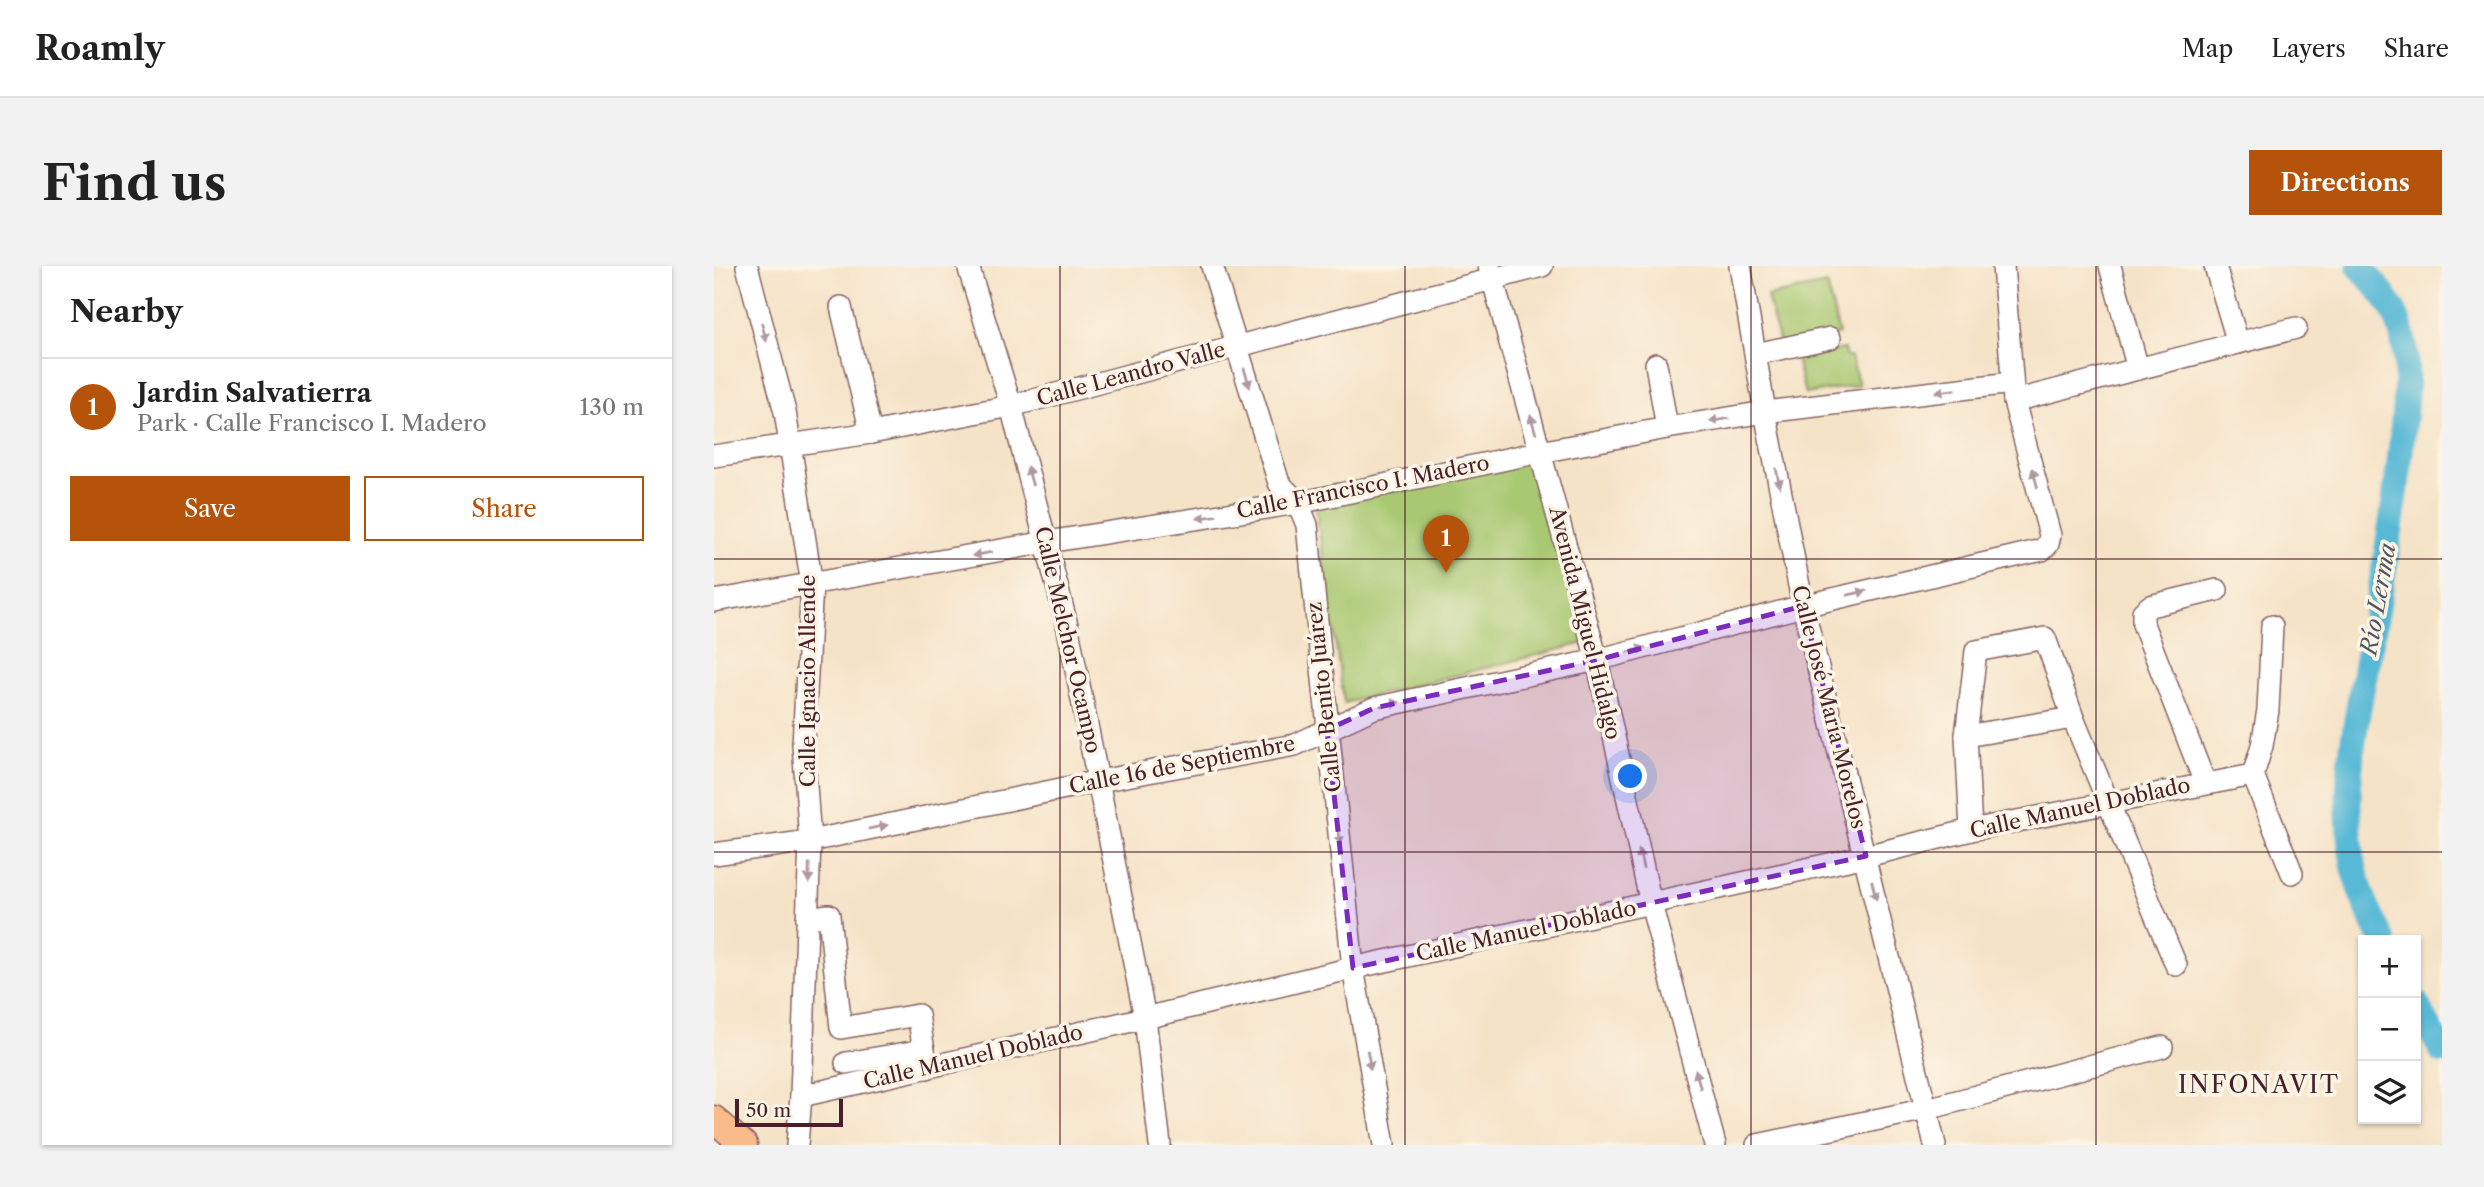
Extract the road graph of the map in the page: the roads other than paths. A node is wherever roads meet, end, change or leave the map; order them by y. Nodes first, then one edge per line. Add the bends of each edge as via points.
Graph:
1 (747, 266) edge
2 (968, 266) edge
3 (1212, 266) edge
4 (1542, 266) edge
5 (1740, 266) edge
6 (2003, 266) edge
7 (2110, 266) edge
8 (2215, 266) edge
9 (1490, 272) edge
10 (841, 307) dead end
11 (2296, 328) dead end
12 (1830, 338) dead end
13 (2238, 343) junction
14 (1237, 345) junction
15 (1756, 354) junction
16 (1656, 364) dead end
17 (2138, 369) junction
18 (2013, 392) junction
19 (1011, 406) junction
20 (1765, 412) junction
21 (1667, 428) junction
22 (871, 433) junction
23 (791, 446) junction
24 (1540, 452) junction
25 (714, 456) edge
26 (1298, 503) junction
27 (1047, 542) junction
28 (812, 585) junction
29 (2217, 590) dead end
30 (714, 601) edge
31 (1802, 606) junction
32 (2272, 626) dead end
33 (1597, 660) junction
34 (2073, 718) junction
35 (1327, 730) junction
36 (1966, 736) junction
37 (2253, 775) junction
38 (1099, 781) junction
39 (2205, 783) junction
40 (2107, 802) junction
41 (1971, 830) junction
42 (810, 841) junction
43 (714, 854) edge
44 (1866, 856) junction
45 (2292, 873) dead end
46 (1651, 904) junction
47 (807, 918) junction
48 (2176, 965) dead end
49 (1353, 968) junction
50 (1145, 1018) junction
51 (841, 1028) junction
52 (2162, 1047) dead end
53 (926, 1059) junction
54 (846, 1063) junction
55 (850, 1085) junction
56 (801, 1096) junction
57 (1927, 1109) junction
58 (714, 1119) edge
59 (744, 1145) edge
60 (797, 1145) edge
61 (1160, 1145) edge
62 (1384, 1145) edge
63 (1715, 1145) edge
64 (1758, 1145) edge
65 (1936, 1145) edge

1 -> 23 street, Calle Ignacio Allende
2 - 19 street, Calle Melchor Ocampo
3 - 14 street, Calle Benito Juárez
4 - 9 street, Calle Leandro Valle
5 - 15 street, Calle José María Morelos
6 - 18 street
7 - 17 street
8 - 13 street
9 - 14 street, Calle Leandro Valle
24 -> 9 street, Avenida Miguel Hidalgo
10 - 22 street
11 - 13 street, Calle Francisco I. Madero
12 - 15 street
13 - 17 street, Calle Francisco I. Madero
14 - 19 street, Calle Leandro Valle
14 -> 26 street, Calle Benito Juárez via 1279,483
15 - 20 street, Calle José María Morelos
16 - 21 street
17 - 18 street, Calle Francisco I. Madero
18 -> 20 street, Calle Francisco I. Madero
31 -> 18 street, Calle 16 de Septiembre via 2042,550 2048,544 2050,535
19 - 22 street, Calle Leandro Valle
27 -> 19 street, Calle Melchor Ocampo
20 -> 21 street, Calle Francisco I. Madero
20 -> 31 street, Calle José María Morelos
21 - 24 street, Calle Francisco I. Madero
22 - 23 street, Calle Leandro Valle
23 - 25 street, Calle Leandro Valle
23 - 28 street, Calle Ignacio Allende
24 - 26 street, Calle Francisco I. Madero
24 - 33 street, Avenida Miguel Hidalgo
26 -> 27 street, Calle Francisco I. Madero
26 - 35 street, Calle Benito Juárez via 1307,525
27 -> 28 street, Calle Francisco I. Madero
27 - 38 street, Calle Melchor Ocampo
28 - 30 street, Calle Francisco I. Madero
28 - 42 street, Calle Ignacio Allende via 803,744
29 - 39 street via 2150,606 2143,612 2143,624
33 -> 31 street, Calle 16 de Septiembre
31 - 44 street, Calle José María Morelos
32 - 37 street via 2268,710
35 -> 33 street, Calle 16 de Septiembre via 1374,708
46 -> 33 street, Avenida Miguel Hidalgo
34 - 36 street
34 - 36 street via 2045,638 1976,651
34 - 40 street
35 - 38 street, Calle 16 de Septiembre via 1295,745
35 -> 49 street, Calle Benito Juárez
36 - 41 street
37 - 39 street, Calle Manuel Doblado
37 - 45 street
42 -> 38 street, Calle 16 de Septiembre
38 - 50 street, Calle Melchor Ocampo
39 - 40 street, Calle Manuel Doblado
40 - 41 street, Calle Manuel Doblado
40 - 48 street
41 - 44 street, Calle Manuel Doblado
42 - 43 street, Calle 16 de Septiembre
42 -> 47 street, Calle Ignacio Allende
44 - 46 street, Calle Manuel Doblado
44 -> 57 street, Calle José María Morelos
46 - 49 street, Calle Manuel Doblado
63 -> 46 street, Avenida Miguel Hidalgo
47 - 51 street via 829,915
47 - 56 street, Calle Ignacio Allende
49 - 50 street, Calle Manuel Doblado
49 -> 62 street, Calle Benito Juárez
50 - 53 street, Calle Manuel Doblado
50 - 61 street, Calle Melchor Ocampo
51 - 53 street via 918,1015
51 - 54 street
52 - 57 street
53 - 54 street
53 - 55 street, Calle Manuel Doblado
54 - 55 street
55 - 56 street, Calle Manuel Doblado
56 - 60 street, Calle Ignacio Allende
57 - 64 street
57 - 65 street, Calle José María Morelos
58 - 59 main road

